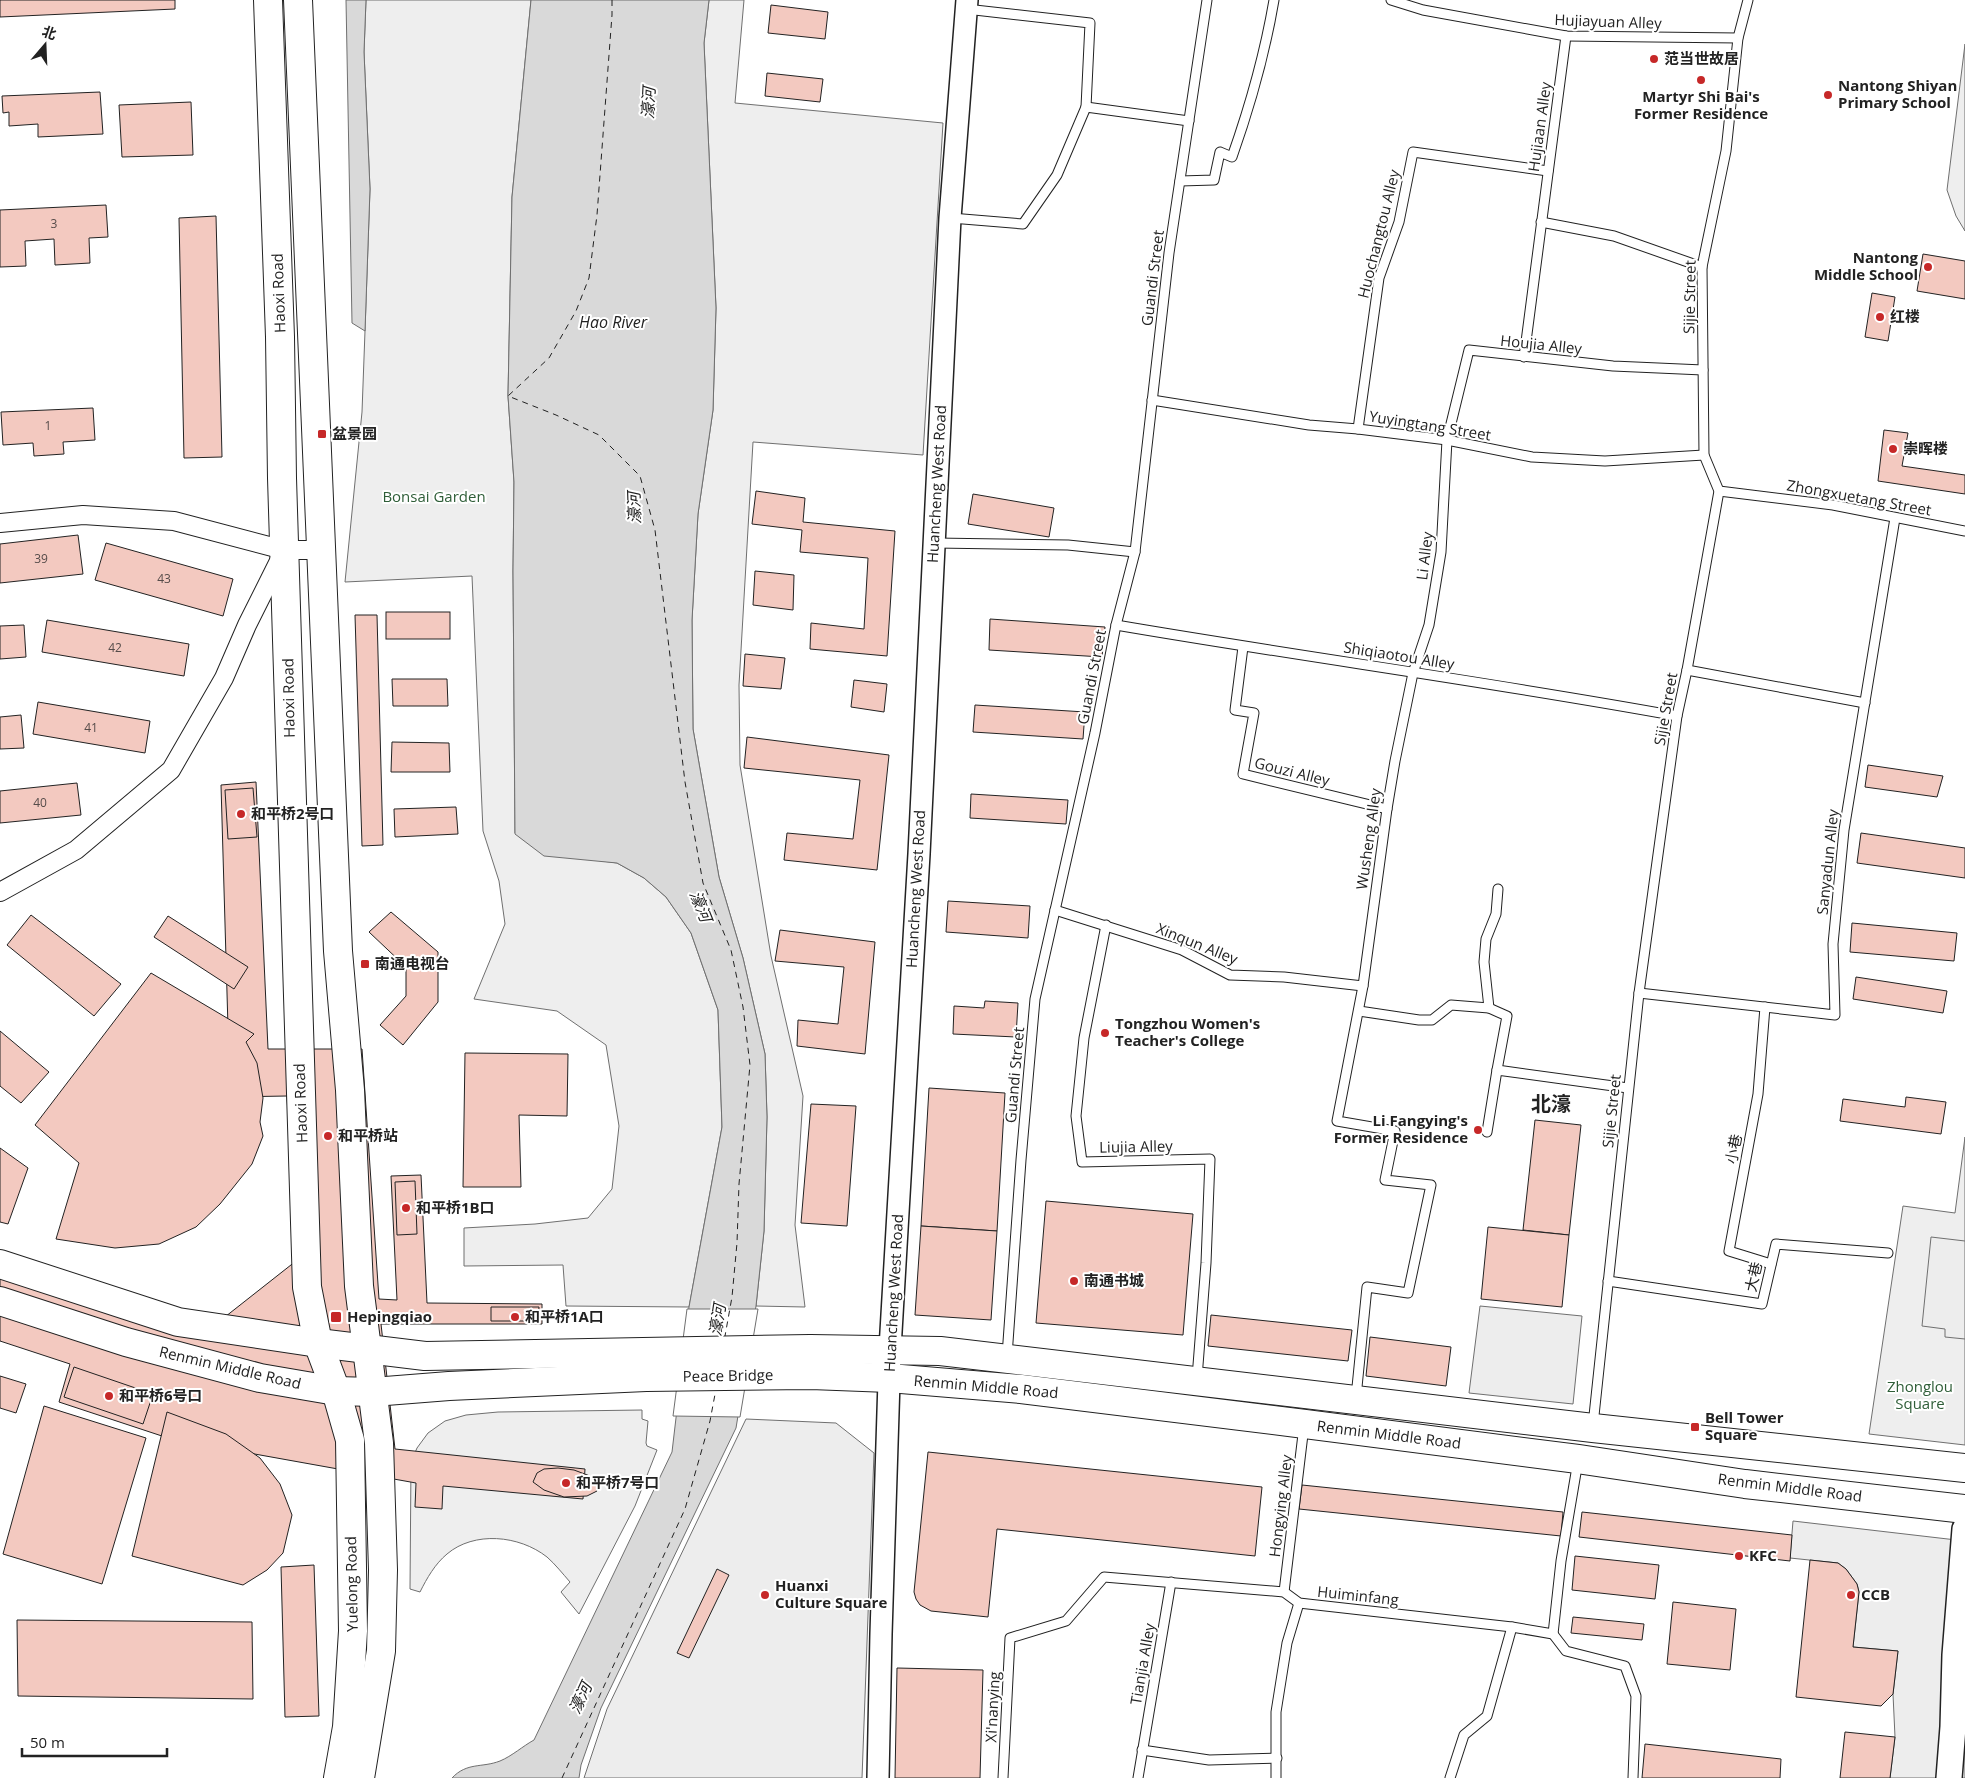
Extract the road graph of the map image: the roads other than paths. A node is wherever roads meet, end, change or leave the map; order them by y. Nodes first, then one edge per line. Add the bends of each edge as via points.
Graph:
1 (268, 0) edge
2 (298, 0) edge
3 (1207, 0) edge
4 (1274, 0) edge
5 (1392, 0) edge
6 (1748, 0) edge
7 (967, 5) edge
8 (1566, 36) junction
9 (1738, 38) junction
10 (1086, 107) junction
11 (1189, 121) junction
12 (1548, 171) junction
13 (1180, 180) junction
14 (950, 218) junction
15 (1541, 222) junction
16 (1702, 267) junction
17 (1524, 358) junction
18 (1703, 370) junction
19 (1152, 400) junction
20 (1358, 428) junction
21 (1447, 440) junction
22 (1704, 455) junction
23 (1719, 491) junction
24 (1895, 518) junction
25 (0, 523) edge
26 (1965, 531) edge
27 (935, 543) junction
28 (284, 550) junction
29 (321, 550) junction
30 (1135, 552) junction
31 (1116, 625) junction
32 (1243, 646) junction
33 (1687, 670) junction
34 (1413, 673) junction
35 (1865, 702) junction
36 (1677, 716) junction
37 (1387, 809) junction
38 (1498, 889) dead end
39 (0, 892) edge
40 (1055, 910) junction
41 (1106, 925) junction
42 (1364, 986) junction
43 (1639, 993) junction
44 (1765, 1007) junction
45 (1489, 1008) junction
46 (1359, 1011) junction
47 (1496, 1070) junction
48 (1628, 1088) junction
49 (1487, 1132) dead end
50 (1888, 1253) dead end
51 (0, 1264) edge
52 (1771, 1264) junction
53 (1608, 1281) junction
54 (0, 1301) edge
55 (318, 1343) junction
56 (890, 1349) junction
57 (367, 1350) junction
58 (1007, 1358) junction
59 (810, 1362) junction
60 (646, 1365) junction
61 (889, 1378) junction
62 (1197, 1380) junction
63 (336, 1391) junction
64 (373, 1392) junction
65 (1355, 1400) junction
66 (1305, 1424) junction
67 (1592, 1428) junction
68 (1578, 1459) junction
69 (1965, 1468) edge
70 (1965, 1509) edge
71 (1965, 1529) edge
72 (1171, 1582) junction
73 (1284, 1592) junction
74 (1299, 1603) junction
75 (1512, 1627) junction
76 (1553, 1634) junction
77 (1142, 1750) junction
78 (1277, 1758) junction
79 (338, 1778) edge
80 (360, 1778) edge
81 (878, 1778) edge
82 (1003, 1778) edge
83 (1138, 1778) edge
84 (1276, 1778) edge
85 (1450, 1778) edge
86 (1633, 1778) edge
87 (1949, 1778) edge

1 - 28 main road, Haoxi Road
2 - 29 main road, Haoxi Road
3 - 11 lane, Guandi Street
4 - 13 lane via 1249,108 1232,157 1220,152 1214,180
5 - 8 lane, Hujiayuan Alley via 1423,10
6 - 9 lane, Sijie Street
7 - 10 lane via 1090,24
7 - 14 street, Huancheng West Road
8 - 9 lane, Hujiayuan Alley
8 - 12 lane, Hujiaan Alley
9 - 16 lane, Sijie Street via 1726,151
10 - 11 lane
10 - 14 lane via 1057,175 1022,224
11 - 13 lane, Guandi Street
12 - 15 lane, Hujiaan Alley
12 - 20 lane, Huochangtou Alley via 1412,152 1399,222 1379,278
13 - 19 lane, Guandi Street
14 - 27 street, Huancheng West Road
15 - 16 lane via 1614,236
15 - 17 lane, Hujiaan Alley
16 - 18 lane, Sijie Street
17 - 18 lane, Houjia Alley
17 - 21 lane, Houjia Alley via 1469,350
18 - 22 lane, Sijie Street
19 - 20 lane, Yuyingtang Street via 1309,425
19 - 30 lane, Guandi Street
20 - 21 lane, Yuyingtang Street
21 - 22 lane, Yuyingtang Street via 1532,457 1605,461
21 - 34 lane, Li Alley via 1441,552 1429,625
22 - 23 lane, Sijie Street
23 - 24 lane, Zhongxuetang Street via 1833,505
23 - 33 lane, Sijie Street
24 - 26 lane, Zhongxuetang Street
24 - 35 lane, Sanyadun Alley
25 - 28 street via 83,516 174,521
27 - 30 lane via 1068,545
27 - 56 street, Huancheng West Road
28 - 29 street
28 - 39 street via 224,678 171,770 76,850
28 - 55 main road, Haoxi Road via 307,1287
29 - 57 main road, Haoxi Road via 338,951 350,1090 359,1286
30 - 31 lane, Guandi Street
31 - 32 lane, Shiqiaotou Alley
31 - 40 lane, Guandi Street via 1096,733
32 - 34 lane, Shiqiaotou Alley
32 - 37 lane, Gouzi Alley via 1235,710 1254,713 1243,774
33 - 35 lane
33 - 36 lane, Sijie Street
34 - 36 lane, Shiqiaotou Alley via 1553,693
34 - 37 lane, Wusheng Alley
35 - 44 lane, Sanyadun Alley via 1844,830 1833,944 1835,1015
36 - 43 lane, Sijie Street
37 - 42 lane, Wusheng Alley
38 - 45 lane via 1496,914 1486,939 1484,962
40 - 41 lane, Xinqun Alley
40 - 58 lane, Guandi Street via 1035,999
41 - 42 lane, Xinqun Alley via 1182,950 1230,975
41 - 62 lane, Liujia Alley via 1084,1038 1076,1116 1082,1162 1210,1159
42 - 46 lane, Wusheng Alley
43 - 44 lane, Sanyadun Alley
43 - 48 lane, Sijie Street
44 - 52 lane, 小巷 via 1758,1094 1729,1251
45 - 46 lane via 1452,1005 1432,1020
45 - 47 lane via 1507,1016
46 - 65 lane, Wusheng Alley via 1338,1120 1395,1131 1385,1180 1431,1185 1408,1293 1367,1287
47 - 48 lane
47 - 49 lane
48 - 53 lane, Sijie Street
50 - 52 lane, 大巷 via 1776,1244
51 - 55 main road via 178,1322
52 - 53 lane, 大巷 via 1762,1304
53 - 67 lane, Sijie Street
54 - 63 main road, Renmin Middle Road via 145,1347 260,1378
55 - 57 main road
55 - 63 main road, Haoxi Road
56 - 58 main road, Renmin Middle Road
56 - 59 main road, Renmin Middle Road
56 - 61 street, Huancheng West Road
57 - 60 main road via 425,1356
57 - 64 main road, Haoxi Road
58 - 62 main road, Renmin Middle Road
59 - 60 main road
59 - 61 main road, Renmin Middle Road
60 - 64 main road, Renmin Middle Road
61 - 66 main road, Renmin Middle Road via 1021,1389
61 - 81 street, Huancheng West Road
62 - 65 main road, Renmin Middle Road
63 - 64 main road, Renmin Middle Road
63 - 79 main road, Yuelong Road via 350,1440 353,1631 347,1727
64 - 80 main road, Yuelong Road via 380,1453 381,1651
65 - 67 main road, Renmin Middle Road
66 - 68 main road, Renmin Middle Road
66 - 73 lane, Hongying Alley
67 - 69 main road, Renmin Middle Road
68 - 70 main road, Renmin Middle Road via 1745,1484
68 - 76 lane via 1561,1560
71 - 87 main road
72 - 73 lane
72 - 77 lane, Tianjia Alley
72 - 82 lane, Xi'nanying via 1104,1577 1066,1621 1010,1638
73 - 74 lane, Huiminfang
74 - 75 lane, Huiminfang
74 - 78 lane via 1287,1643 1276,1712
75 - 76 lane, Huiminfang
75 - 85 lane via 1487,1716 1464,1735
76 - 86 lane via 1566,1651 1625,1666 1636,1696
77 - 78 lane via 1209,1760
77 - 83 lane, Tianjia Alley
78 - 84 lane

